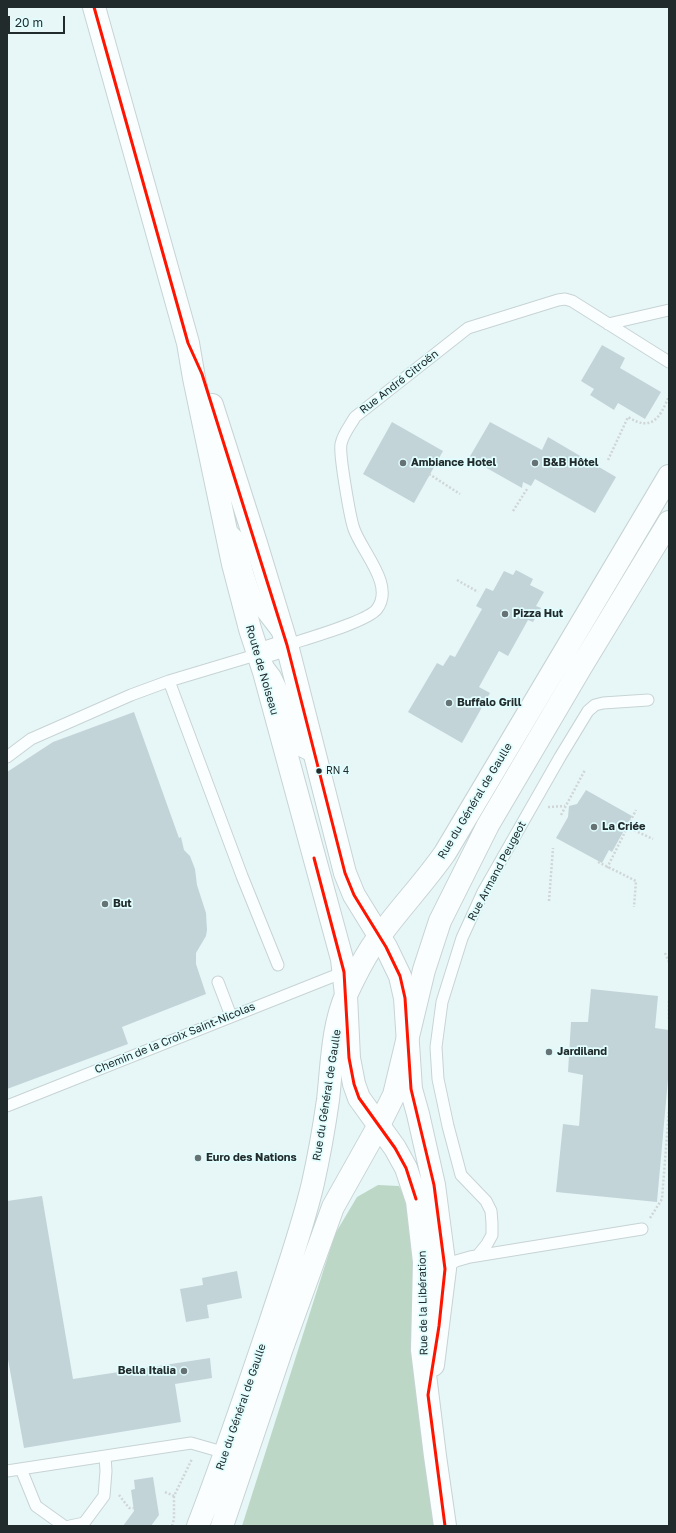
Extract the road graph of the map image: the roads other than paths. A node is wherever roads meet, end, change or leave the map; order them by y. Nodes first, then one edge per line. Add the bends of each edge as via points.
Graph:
1 (94, 7) edge
2 (669, 310) edge
3 (608, 324) junction
4 (188, 343) junction
5 (669, 362) edge
6 (669, 476) edge
7 (669, 522) edge
8 (225, 524) junction
9 (287, 645) junction
10 (259, 654) junction
11 (169, 681) junction
12 (648, 700) dead end
13 (7, 757) edge
14 (315, 758) junction
15 (380, 936) junction
16 (278, 965) dead end
17 (344, 972) junction
18 (218, 982) dead end
19 (346, 995) junction
20 (231, 1016) junction
21 (408, 1038) junction
22 (7, 1106) edge
23 (379, 1125) junction
24 (642, 1229) road end
25 (478, 1255) junction
26 (424, 1262) junction
27 (446, 1269) junction
28 (428, 1395) junction
29 (226, 1453) junction
30 (105, 1456) junction
31 (21, 1469) junction
32 (7, 1471) edge
33 (64, 1526) edge
34 (70, 1526) edge
35 (198, 1526) edge
36 (222, 1526) edge
37 (445, 1526) edge

1 - 4 main road, Route de Noiseau
2 - 3 lane
3 - 5 lane, Rue André Citroën
3 - 9 lane, Rue André Citroën via 565,299 468,328 354,417 343,436 340,452 353,527 380,577 382,600 377,610 370,615
4 - 8 main road, Route de Noiseau
4 - 9 main road, Route de Noiseau via 202,374
6 - 15 main road, Rue du Général de Gaulle via 445,853
7 - 21 main road, Rue du Général de Gaulle via 492,818 457,886 433,939
8 - 9 lane via 239,538 260,610
8 - 10 main road, Route de Noiseau via 242,599
9 - 10 street
9 - 14 main road, Route de Noiseau
10 - 11 lane
10 - 14 lane via 275,675 286,698 299,750
10 - 17 main road, Route de Noiseau
11 - 13 lane via 31,739
11 - 16 lane
12 - 25 lane, Rue Armand Peugeot via 603,703 588,711 483,892 462,938 442,1002 436,1047 441,1092 461,1175 486,1201 491,1211 492,1235
14 - 15 main road, Route de Noiseau via 345,874 354,895
15 - 19 main road, Rue du Général de Gaulle
15 - 21 main road, Rue de la Libération via 400,976 405,998
17 - 19 main road, Route de Noiseau
17 - 20 lane, Chemin de la Croix Saint-Nicolas
18 - 20 lane
19 - 23 main road, Rue de la Libération via 349,1058 354,1084 359,1098
19 - 29 main road, Rue du Général de Gaulle via 336,1034 325,1122 312,1185
20 - 22 lane, Chemin de la Croix Saint-Nicolas
21 - 23 main road, Rue du Général de Gaulle via 394,1095
21 - 27 main road, Rue de la Libération via 411,1089 434,1184
23 - 26 main road, Rue de la Libération via 395,1148 411,1182 417,1201
23 - 36 main road, Rue du Général de Gaulle via 333,1207
24 - 25 lane
25 - 27 lane via 456,1261
26 - 27 lane via 438,1271
26 - 28 main road, Rue de la Libération via 422,1350
27 - 28 main road, Rue de la Libération
28 - 37 main road, Rue de la Libération
29 - 30 lane via 191,1444
29 - 35 main road, Rue du Général de Gaulle
30 - 31 lane
30 - 34 lane via 104,1496 84,1523
31 - 32 lane
31 - 33 lane via 36,1506

